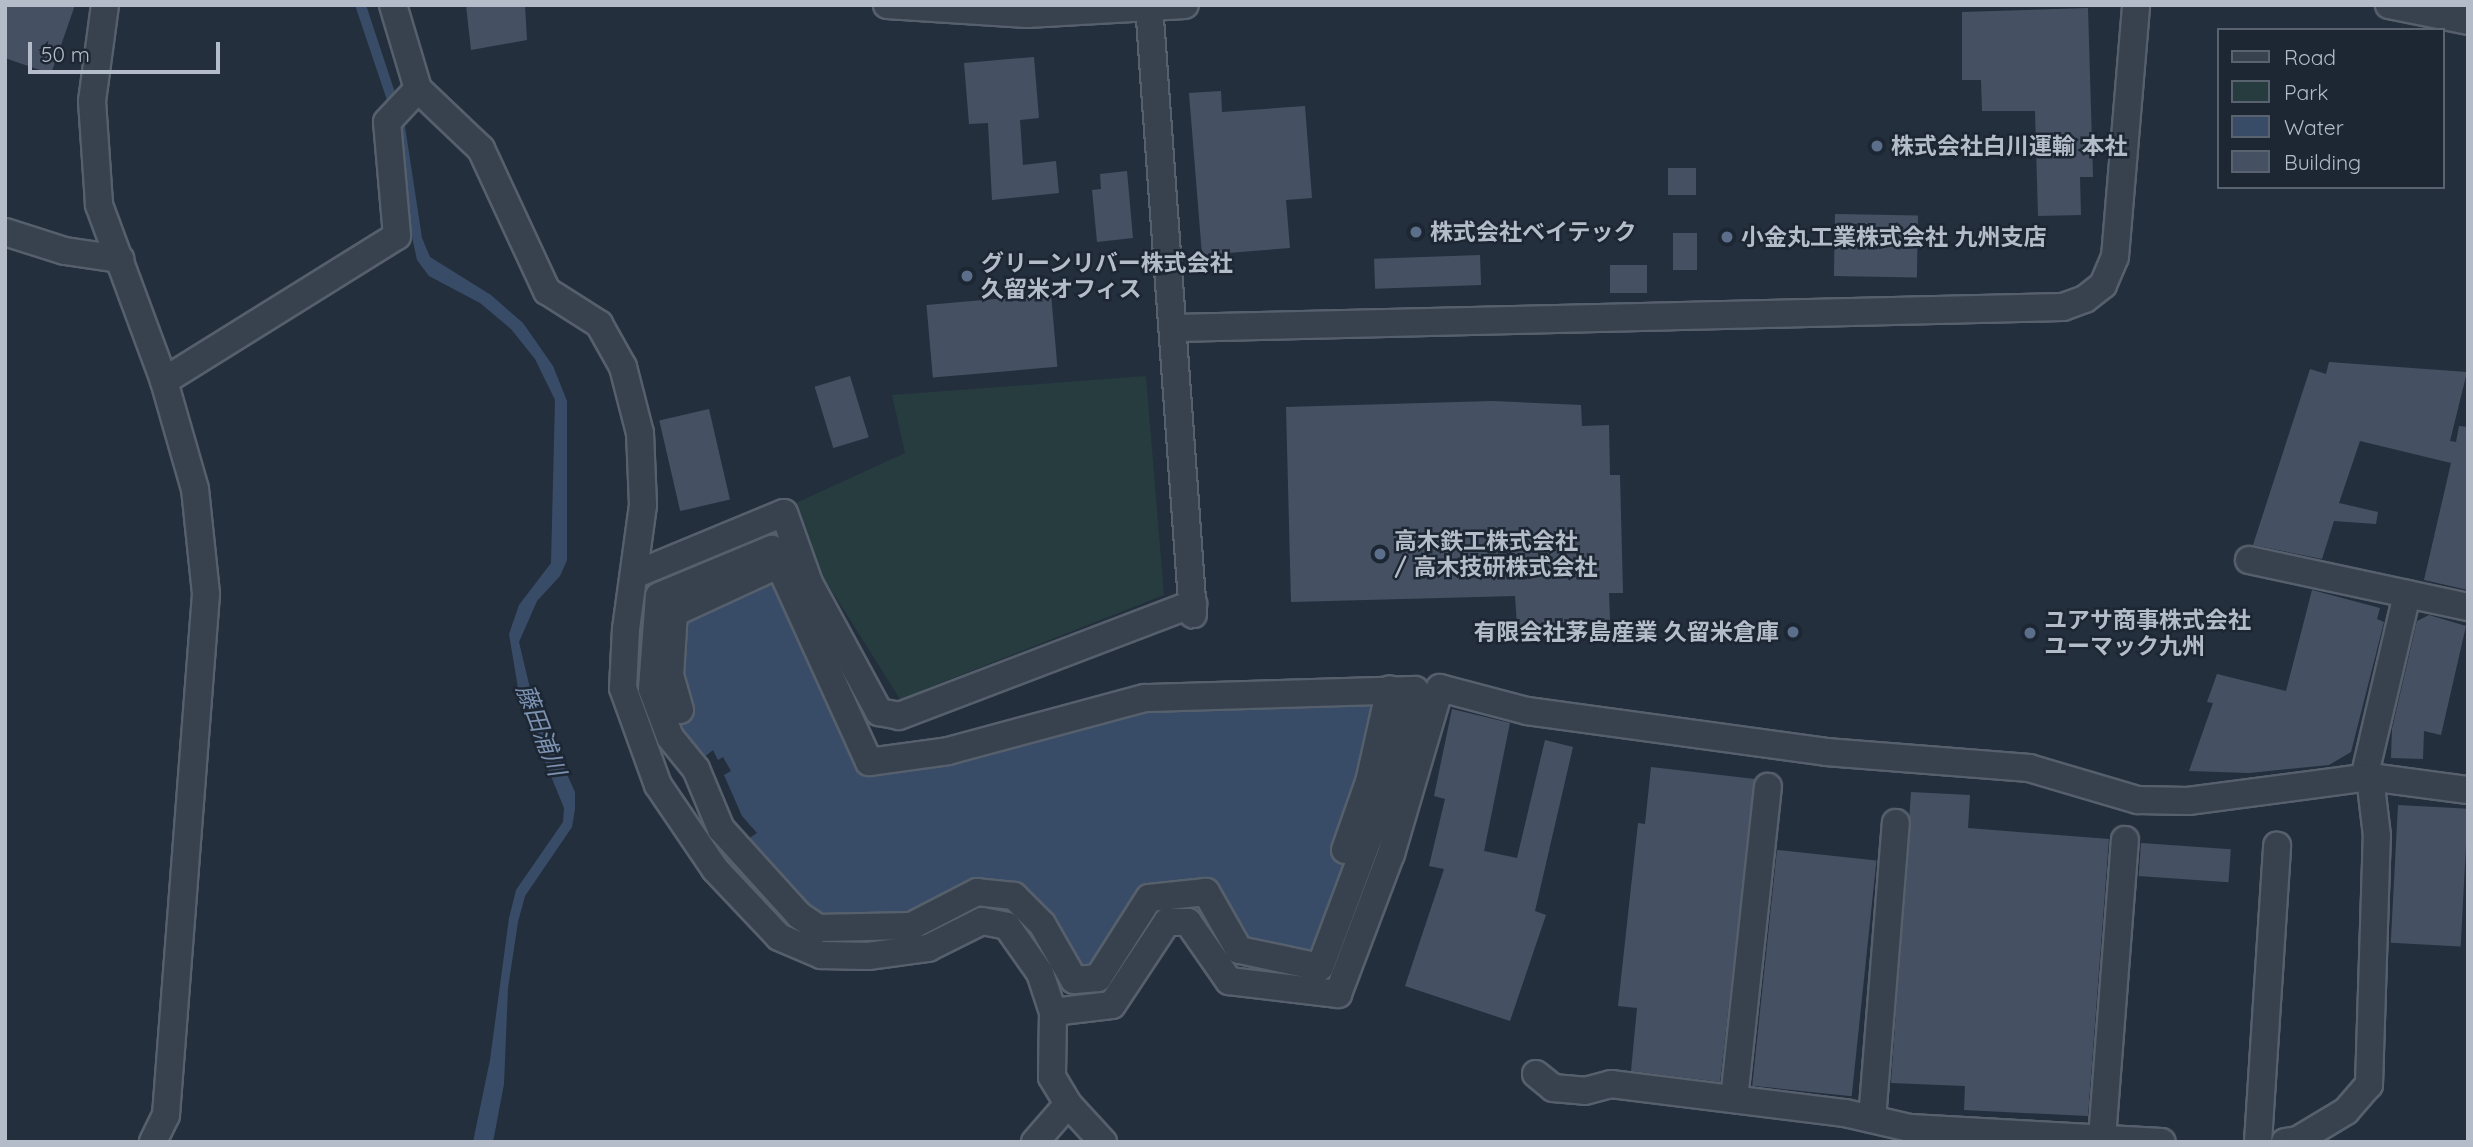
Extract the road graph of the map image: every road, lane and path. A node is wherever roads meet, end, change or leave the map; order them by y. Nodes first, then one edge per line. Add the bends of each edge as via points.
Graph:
1 (104, 5) edge
2 (393, 5) edge
3 (887, 5) edge
4 (1185, 5) edge
5 (2136, 5) edge
6 (2389, 5) edge
7 (1149, 7) edge
8 (2468, 22) edge
9 (412, 96) junction
10 (5, 232) edge
11 (120, 259) junction
12 (1175, 328) junction
13 (164, 381) junction
14 (2249, 560) dead end
15 (778, 565) junction
16 (634, 575) junction
17 (2407, 594) junction
18 (2468, 607) edge
19 (1390, 689) junction
20 (680, 710) dead end
21 (2367, 778) junction
22 (1768, 787) dead end
23 (2468, 789) edge
24 (1896, 823) dead end
25 (2125, 840) dead end
26 (2277, 846) dead end
27 (1345, 850) dead end
28 (1053, 1012) junction
29 (1536, 1074) dead end
30 (1734, 1099) junction
31 (1068, 1104) junction
32 (1872, 1119) junction
33 (1940, 1136) edge
34 (2102, 1138) junction
35 (153, 1142) edge
36 (1035, 1142) edge
37 (1104, 1142) edge
38 (2162, 1142) edge
39 (2258, 1142) edge
40 (2285, 1142) edge

1 - 11 street via 92,101 99,205
2 - 9 street
3 - 7 street via 1027,15
4 - 7 street
5 - 12 street via 2115,257 2103,285 2085,299 2063,307
6 - 8 street
7 - 12 street
9 - 13 street via 387,122 397,236
9 - 16 street via 481,149 548,291 599,324 623,366 640,433 643,505
10 - 11 street via 65,251
11 - 13 street
12 - 16 street via 1193,609 899,716 879,712 809,583 784,513
13 - 35 street via 195,489 206,594 166,1115
14 - 17 street
15 - 19 street via 869,762 948,751 1145,698
15 - 19 street via 772,549 659,596 652,689 670,737 695,769 722,830 789,906 818,928 911,926 977,892 1014,896 1042,924 1074,981 1098,978 1149,898 1206,892 1240,950 1320,967 1393,773 1415,690
15 - 20 street via 674,612 670,676
16 - 28 street via 623,688 658,785 715,869 779,937 821,954 868,956 928,948 982,921 1007,926 1040,973
17 - 18 street
17 - 21 street
19 - 27 street via 1369,782
21 - 23 street
21 - 28 street via 2188,801 2138,800 2029,768 1826,752 1527,711 1440,688 1391,853 1338,994 1230,981 1188,922 1167,922 1112,1005
21 - 40 street via 2377,836 2369,1085 2346,1111 2298,1140
22 - 30 street
24 - 32 street
25 - 34 street
26 - 39 street
28 - 31 street via 1052,1077
29 - 30 street via 1553,1088 1585,1091 1611,1084
30 - 32 street
31 - 36 street
31 - 37 street
32 - 33 street
33 - 34 street
34 - 38 street

